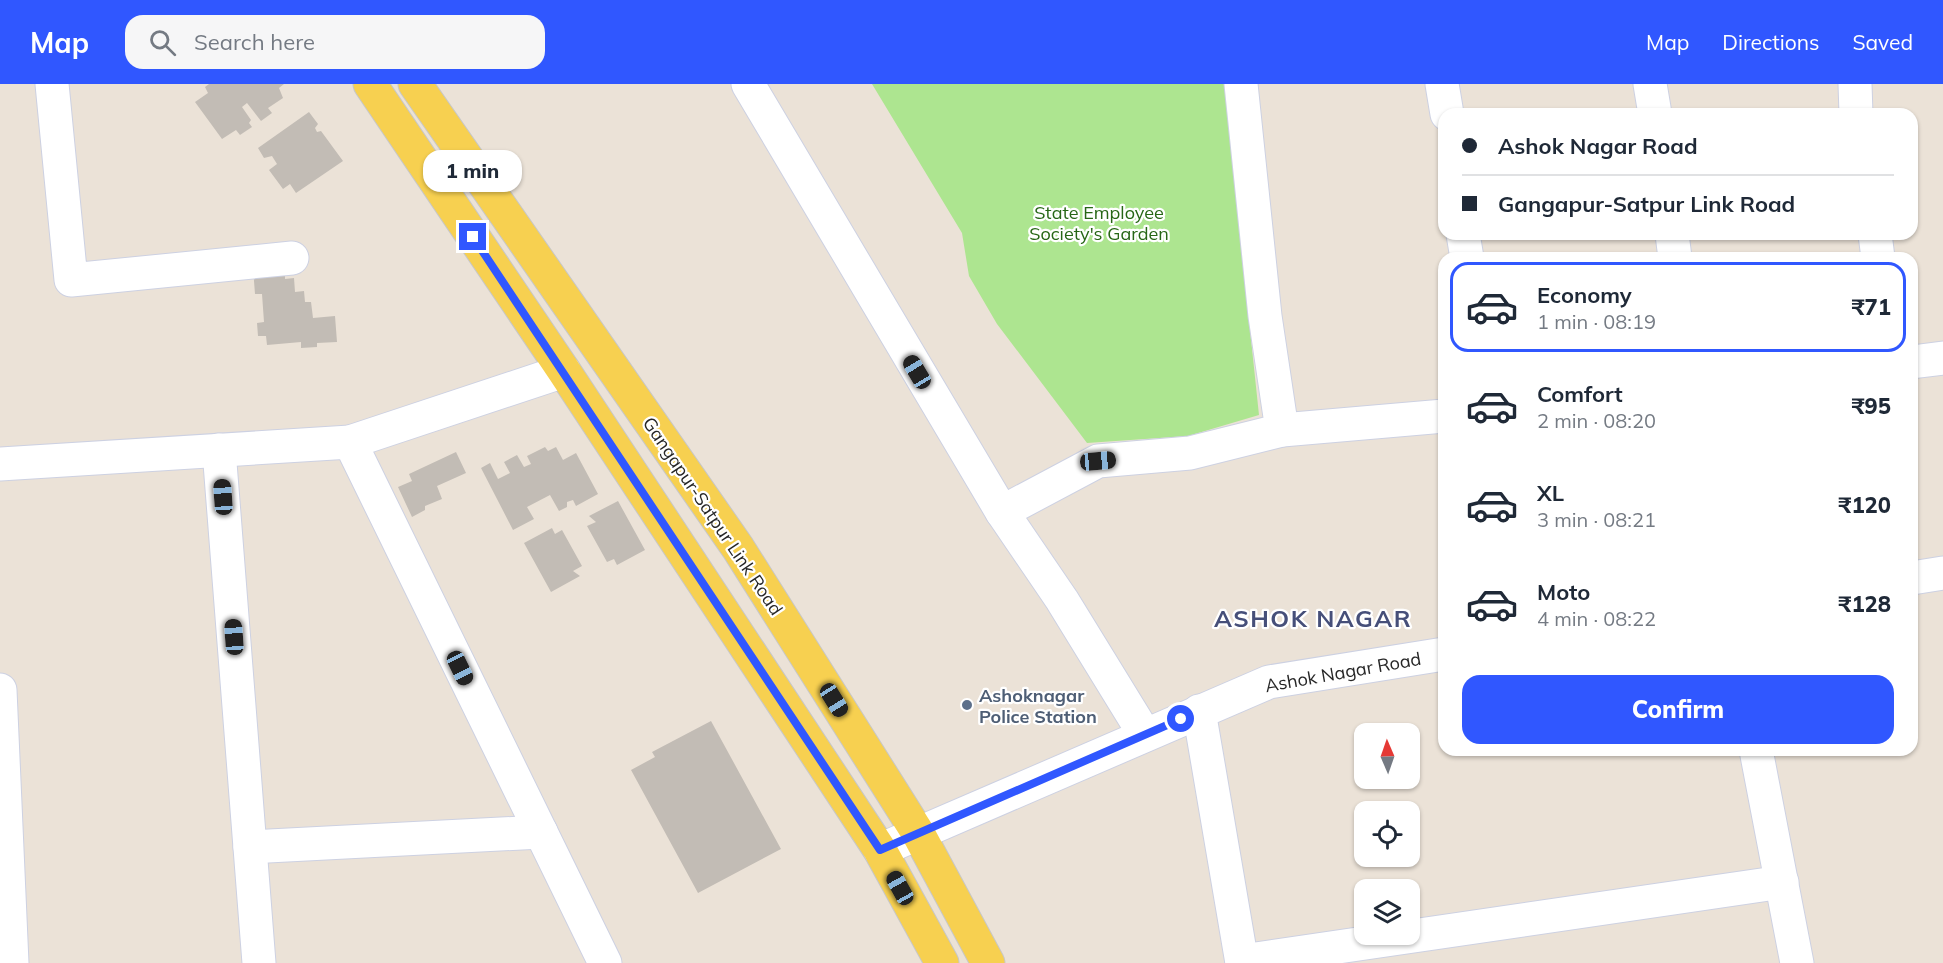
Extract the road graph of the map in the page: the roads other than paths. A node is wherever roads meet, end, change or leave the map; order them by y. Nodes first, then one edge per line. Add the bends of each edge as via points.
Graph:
1 (52, 84) edge
2 (370, 84) edge
3 (415, 84) edge
4 (748, 84) edge
5 (1241, 84) edge
6 (1442, 84) edge
7 (1650, 84) edge
8 (1855, 84) edge
9 (1446, 108) edge
10 (1653, 108) edge
11 (1856, 108) edge
12 (292, 258) dead end
13 (1943, 358) edge
14 (1918, 361) edge
15 (564, 371) junction
16 (1438, 417) edge
17 (1282, 430) junction
18 (350, 442) junction
19 (219, 450) junction
20 (0, 464) edge
21 (1002, 512) junction
22 (1943, 573) edge
23 (1918, 577) edge
24 (1438, 655) edge
25 (0, 690) edge
26 (1200, 711) junction
27 (1145, 735) junction
28 (1757, 756) edge
29 (541, 831) junction
30 (918, 833) junction
31 (250, 847) junction
32 (880, 850) junction
33 (1782, 882) junction
34 (1242, 962) edge
35 (12, 963) edge
36 (259, 963) edge
37 (605, 963) edge
38 (942, 963) edge
39 (988, 963) edge
40 (1797, 963) edge

1 - 12 street via 71,280
2 - 15 main road
3 - 30 main road, Gangapur-Satpur Link Road via 738,548
4 - 21 street
5 - 17 street via 1265,316
6 - 9 street
7 - 10 street
8 - 11 street
13 - 14 street
15 - 18 street
15 - 32 main road
16 - 17 street
17 - 21 street via 1190,453 1098,461
18 - 19 street
18 - 29 street
19 - 20 street
19 - 31 street
21 - 27 street via 1062,600
22 - 23 street
24 - 26 street, Ashok Nagar Road via 1269,682
25 - 35 street
26 - 27 street, Ashok Nagar Road
26 - 34 street
27 - 30 street, Ashok Nagar Road
28 - 33 street
29 - 31 street
29 - 37 street
30 - 32 street, Ashok Nagar Road
30 - 39 main road, Gangapur-Satpur Link Road
31 - 36 street
32 - 38 main road
33 - 34 street
33 - 40 street

